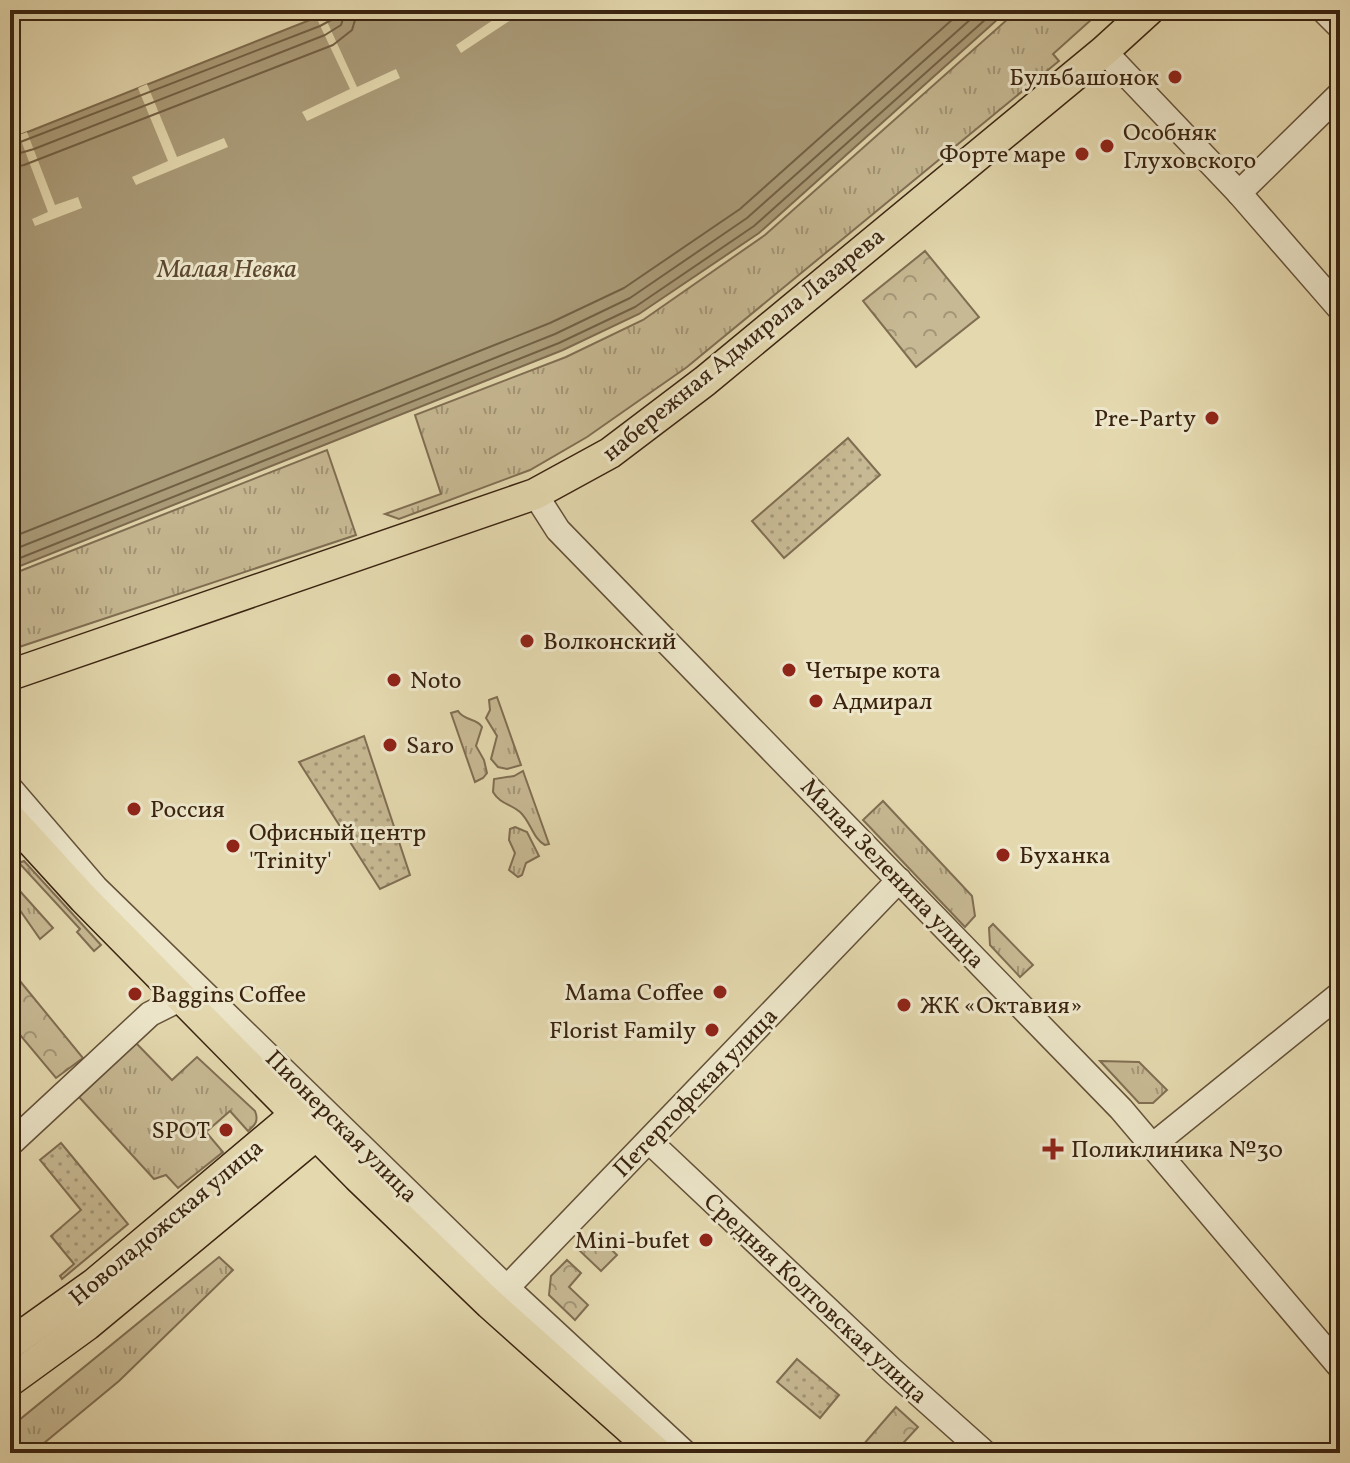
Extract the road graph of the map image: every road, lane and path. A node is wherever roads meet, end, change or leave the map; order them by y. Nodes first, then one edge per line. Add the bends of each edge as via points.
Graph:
1 (1149, 10) edge
2 (1323, 10) edge
3 (1340, 27) edge
4 (1104, 51) junction
5 (1340, 94) edge
6 (1239, 193) junction
7 (1340, 309) edge
8 (535, 494) junction
9 (10, 675) edge
10 (10, 788) edge
11 (10, 818) edge
12 (899, 880) junction
13 (1340, 994) edge
14 (182, 998) junction
15 (312, 1119) junction
16 (649, 1141) junction
17 (10, 1144) edge
18 (1152, 1146) junction
19 (499, 1296) junction
20 (10, 1344) edge
21 (1340, 1367) edge
22 (10, 1381) edge
23 (657, 1453) edge
24 (685, 1453) edge
25 (985, 1453) edge

1 - 4 main road, набережная Адмирала Лазарева
2 - 3 street
4 - 6 street
4 - 8 main road, набережная Адмирала Лазарева via 705,381 610,453
5 - 6 street
6 - 7 street
8 - 9 main road, набережная Адмирала Лазарева
8 - 12 street, Малая Зеленина улица via 558,530
10 - 15 street, Пионерская улица
11 - 14 main road, Пионерская улица
12 - 16 street, Петергофская улица
12 - 18 street, Малая Зеленина улица
13 - 18 street
14 - 15 main road, Пионерская улица
14 - 17 street via 150,1014
15 - 19 main road, Пионерская улица
15 - 20 main road, Новоладожская улица
15 - 22 main road, Новоладожская улица via 87,1325
16 - 19 street, Петергофская улица
16 - 25 street, Средняя Колтовская улица
18 - 21 street, Малая Зеленина улица
19 - 23 main road, Пионерская улица
19 - 24 street, Пионерская улица

